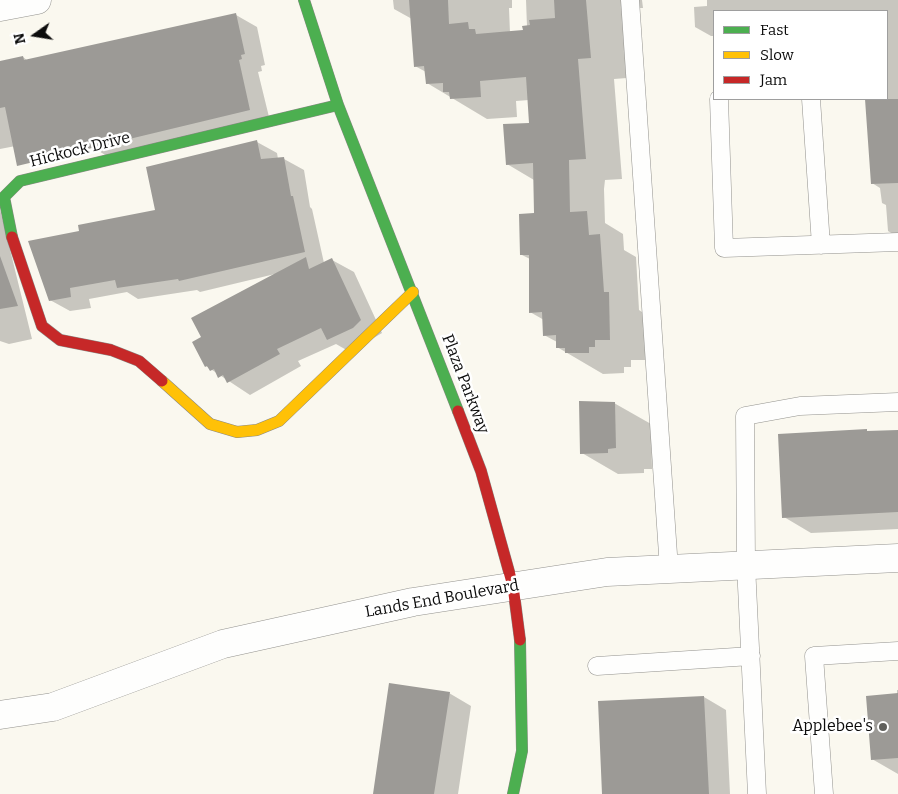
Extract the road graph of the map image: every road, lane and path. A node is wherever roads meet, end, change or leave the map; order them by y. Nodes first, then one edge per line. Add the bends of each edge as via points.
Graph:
1 (37, 0) edge
2 (304, 0) edge
3 (630, 0) edge
4 (0, 7) edge
5 (719, 100) edge
6 (811, 100) edge
7 (338, 105) junction
8 (898, 242) edge
9 (821, 245) junction
10 (413, 292) junction
11 (898, 402) edge
12 (898, 558) edge
13 (746, 565) junction
14 (669, 569) junction
15 (514, 586) junction
16 (898, 651) edge
17 (750, 656) junction
18 (597, 666) dead end
19 (0, 715) edge
20 (513, 794) edge
21 (757, 794) edge
22 (824, 794) edge

1 - 4 street
2 - 7 street, Plaza Parkway
3 - 14 lane
5 - 9 lane via 724,248
6 - 9 lane
7 - 10 street, Plaza Parkway
7 - 10 street, Hickock Drive via 20,181 4,197 14,249 42,326 60,340 111,350 139,361 210,424 237,432 257,430 279,421
8 - 9 lane
10 - 15 street, Plaza Parkway via 481,471
11 - 13 lane via 800,406 745,416
12 - 13 street, Lands End Boulevard
13 - 14 street, Lands End Boulevard
13 - 17 lane
14 - 15 street, Lands End Boulevard via 607,572
15 - 19 street, Lands End Boulevard via 413,602 223,644 53,707
15 - 20 street, Plaza Parkway via 520,639 522,750
16 - 22 lane via 814,656
17 - 18 lane
17 - 21 lane

